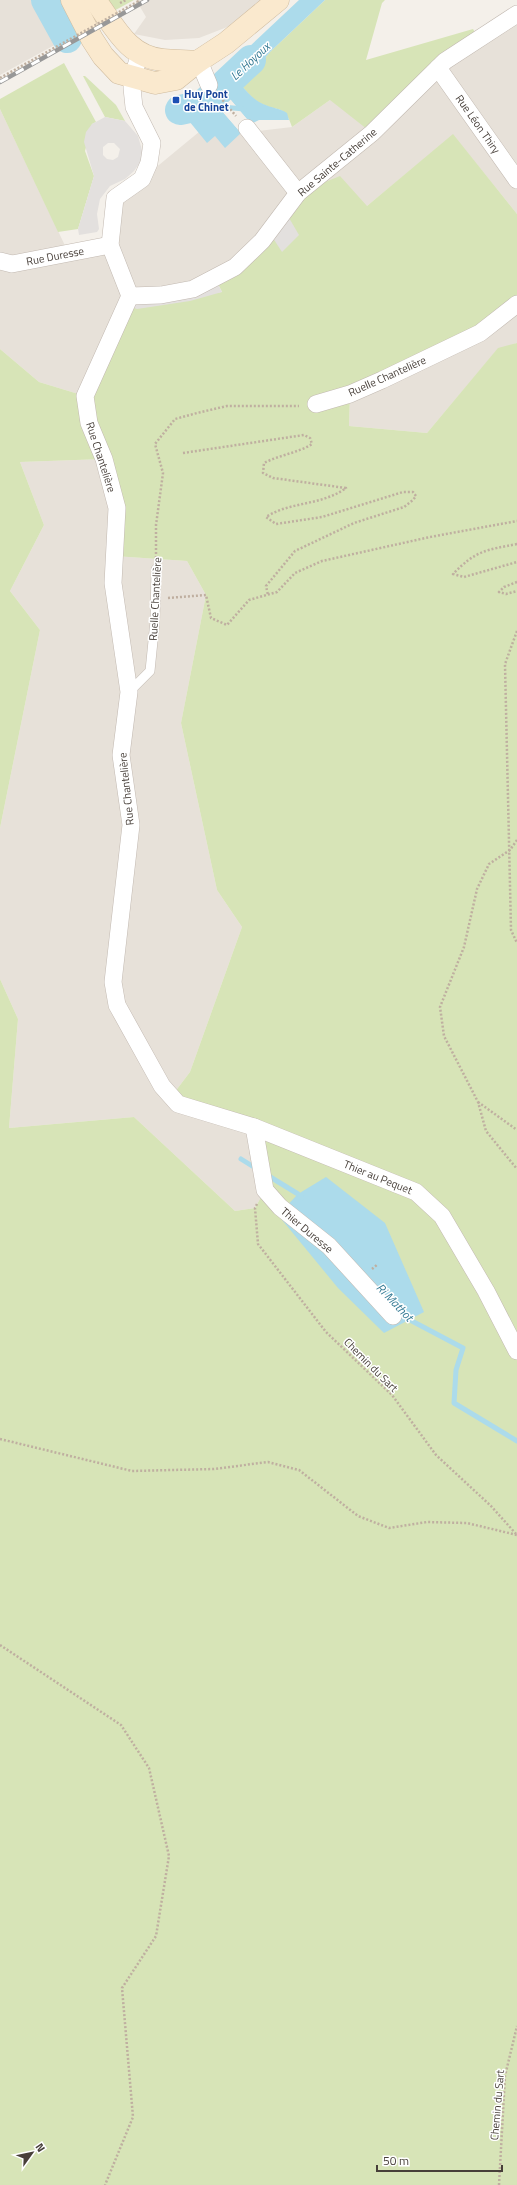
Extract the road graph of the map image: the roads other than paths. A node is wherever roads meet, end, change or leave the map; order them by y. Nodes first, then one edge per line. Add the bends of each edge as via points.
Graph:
1 (72, 0) edge
2 (95, 0) edge
3 (278, 0) edge
4 (517, 14) edge
5 (140, 54) junction
6 (198, 61) junction
7 (438, 68) junction
8 (132, 78) junction
9 (209, 84) road end
10 (247, 128) road end
11 (517, 180) edge
12 (298, 193) junction
13 (110, 245) junction
14 (0, 261) edge
15 (130, 296) junction
16 (517, 304) edge
17 (316, 404) road end
18 (156, 569) road end
19 (129, 692) junction
20 (254, 1127) junction
21 (393, 1316) dead end
22 (517, 1351) edge

1 - 8 main road via 103,56 119,73
2 - 5 main road via 127,45
3 - 6 main road via 226,43
4 - 7 street, Rue Sainte-Catherine
5 - 6 main road via 162,60
5 - 8 street
6 - 8 main road via 176,79 155,83
6 - 9 street
7 - 11 street, Rue Léon Thiry
7 - 12 street, Rue Sainte-Catherine via 372,133
8 - 13 street via 134,107 152,143 142,180 115,198
10 - 12 street
12 - 15 street, Rue Sainte-Catherine via 262,241 235,267 193,289 161,295
13 - 14 street, Rue Duresse via 12,264
13 - 15 street
15 - 19 street, Rue Chantelière via 84,396 89,423 104,459 117,508 113,582
16 - 17 street, Ruelle Chantelière via 480,333 350,394
18 - 19 lane, Ruelle Chantelière via 150,671
19 - 20 street, Rue Chantelière via 121,755 131,825 113,982 117,1005 162,1086 175,1100 196,1110
20 - 21 street, Thier Duresse via 265,1190 280,1207 329,1246
20 - 22 street, Thier au Pequet via 416,1192 442,1216 486,1291

